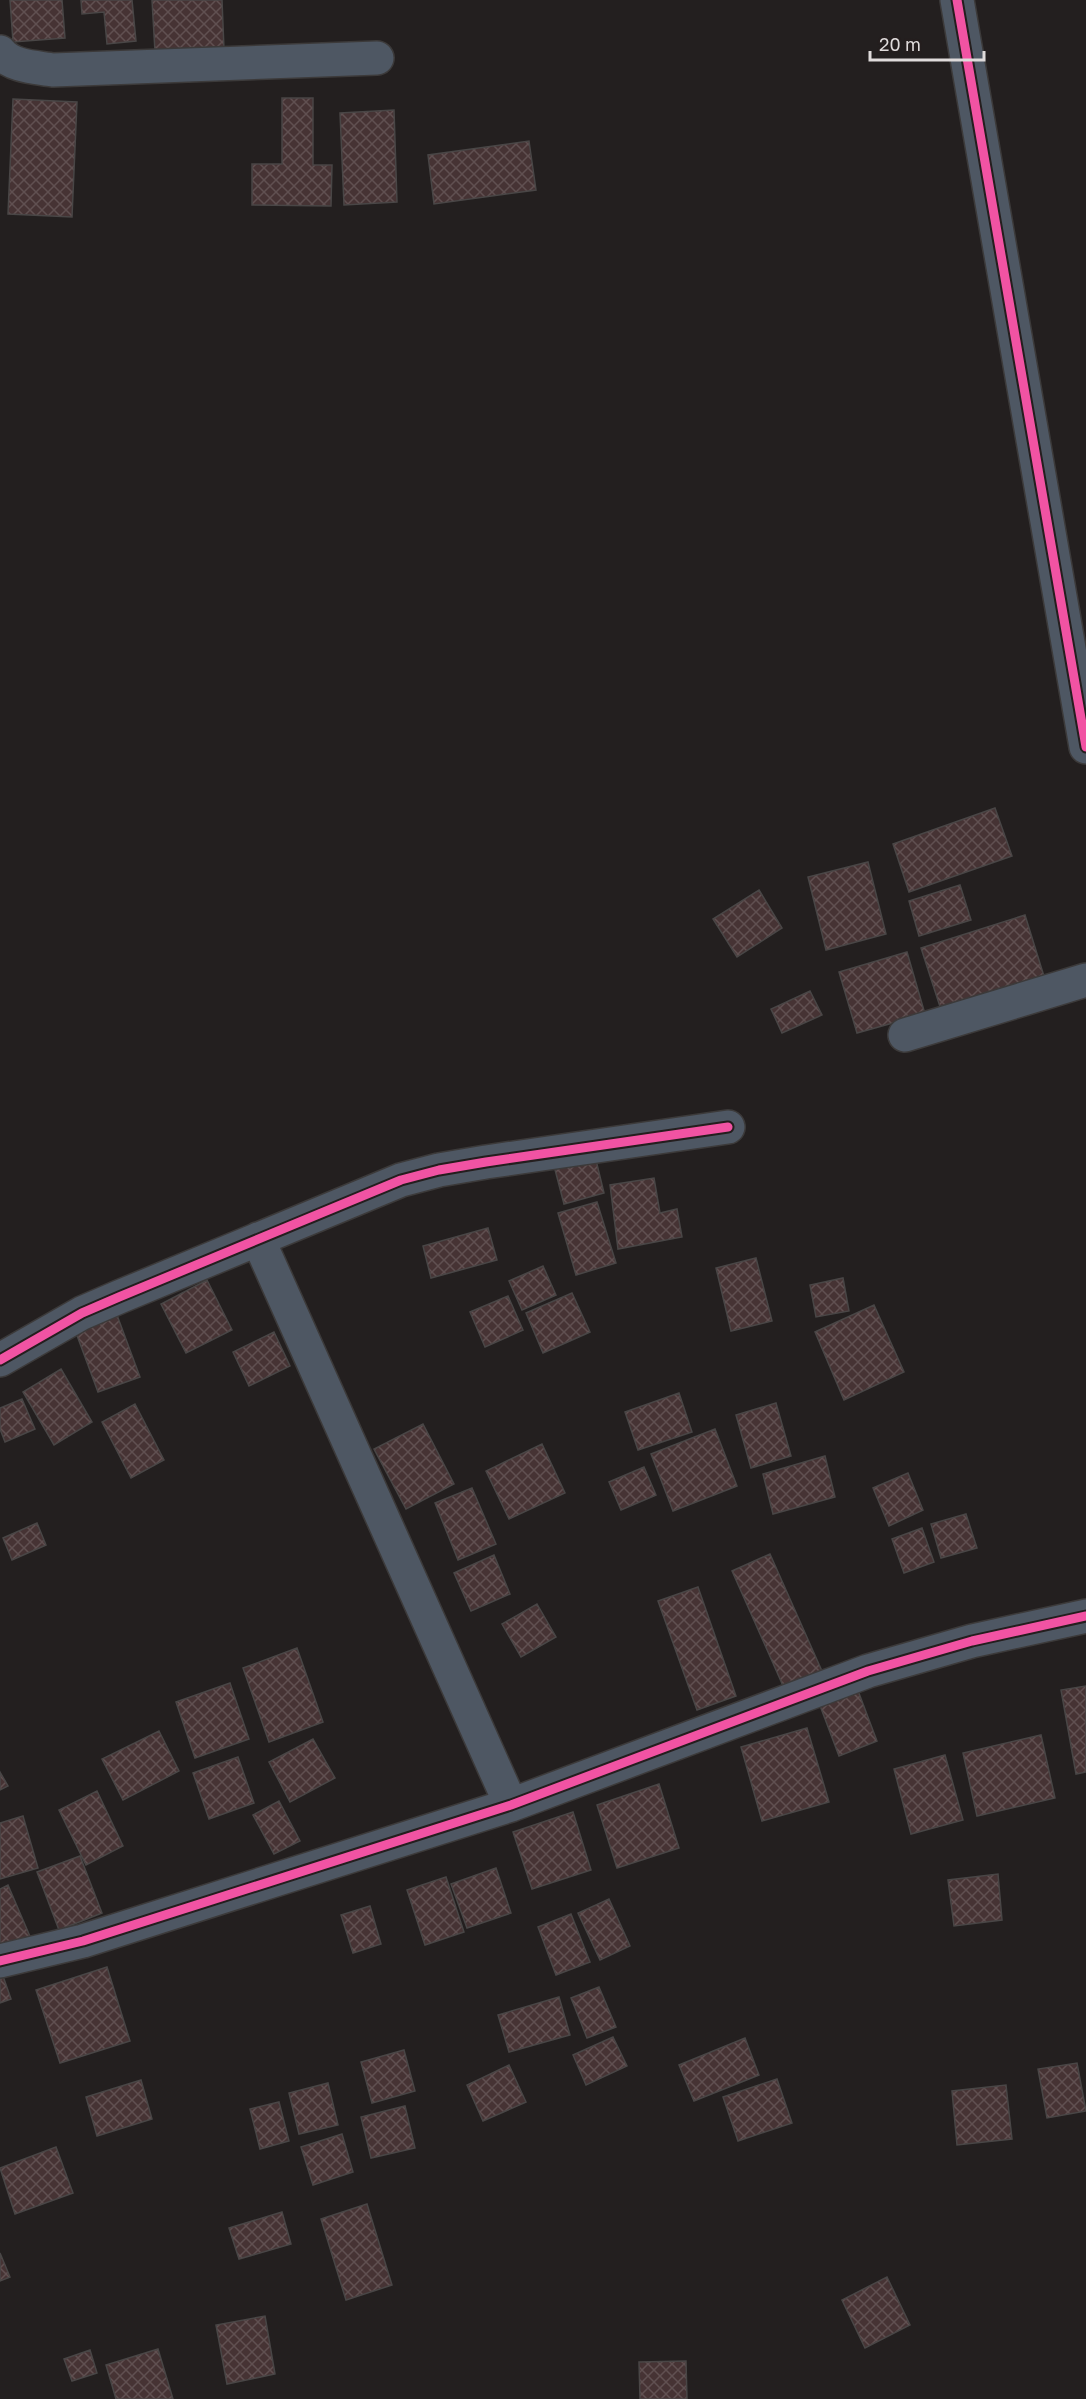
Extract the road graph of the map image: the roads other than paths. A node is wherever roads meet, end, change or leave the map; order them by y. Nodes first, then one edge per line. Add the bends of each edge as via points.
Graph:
1 (957, 0) edge
2 (0, 52) edge
3 (377, 58) dead end
4 (1086, 747) edge
5 (1086, 980) edge
6 (905, 1035) dead end
7 (728, 1127) dead end
8 (258, 1239) junction
9 (0, 1360) edge
10 (1086, 1616) edge
11 (511, 1805) junction
12 (0, 1961) edge

1 - 4 street
2 - 3 street via 6,59 26,66 53,70
5 - 6 street
7 - 8 street via 439,1170 401,1180
8 - 9 street via 82,1313
8 - 11 street
10 - 11 street via 972,1641 867,1671
11 - 12 street via 84,1941

